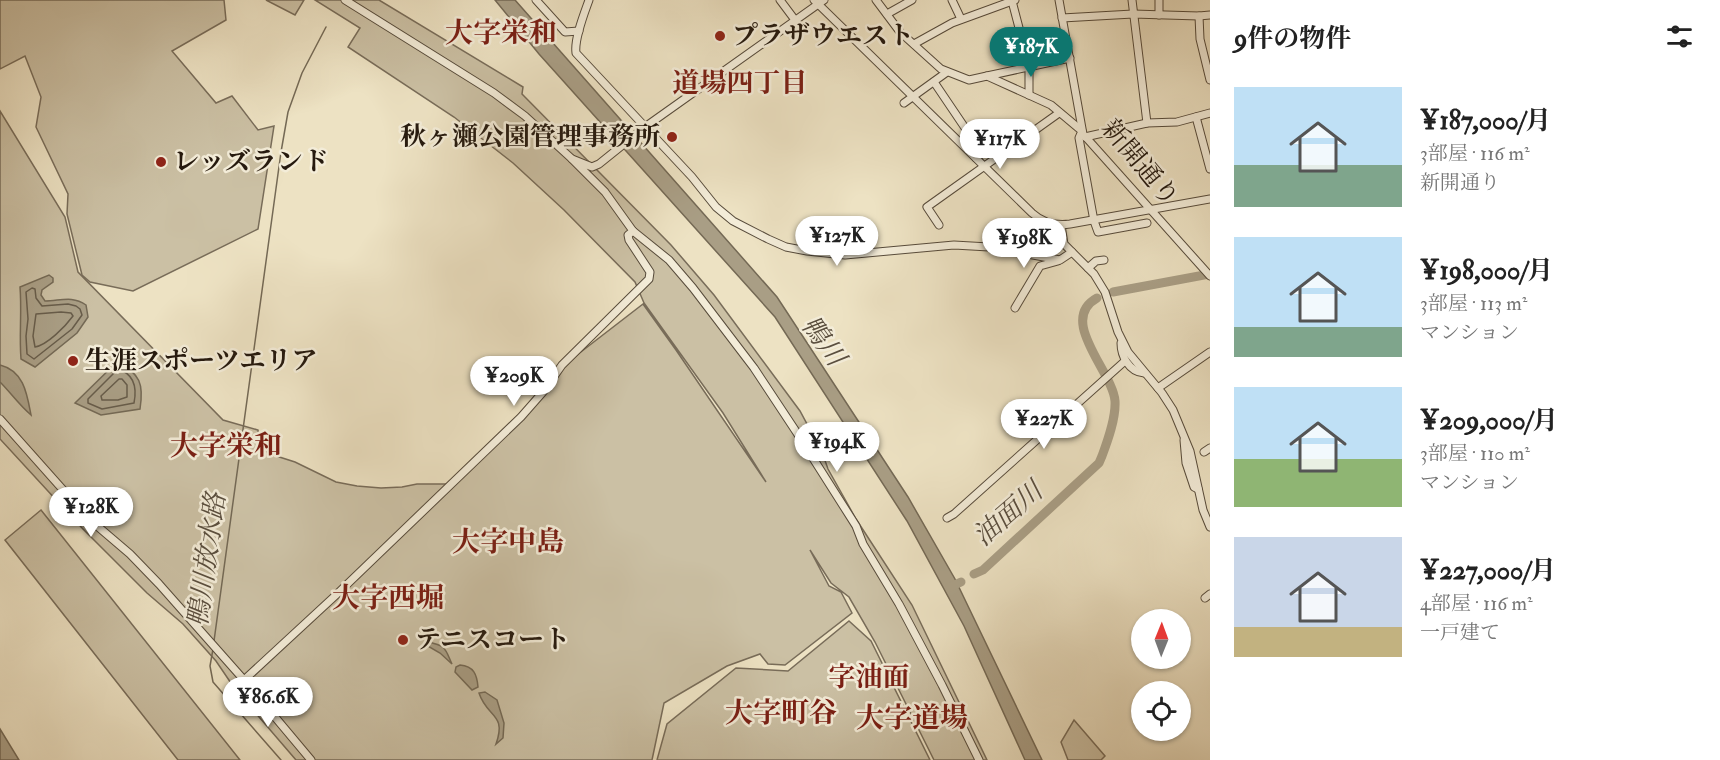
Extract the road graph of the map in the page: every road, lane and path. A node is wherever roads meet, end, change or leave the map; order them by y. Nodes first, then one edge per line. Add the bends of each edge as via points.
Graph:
1 (345, 0) edge
2 (536, 0) edge
3 (589, 0) edge
4 (780, 0) edge
5 (876, 0) edge
6 (952, 0) edge
7 (1059, 0) edge
8 (1132, 0) edge
9 (1159, 0) edge
10 (819, 1) edge
11 (908, 1) edge
12 (1010, 1) edge
13 (887, 14) junction
14 (1133, 14) junction
15 (1159, 15) junction
16 (1210, 15) edge
17 (1199, 16) junction
18 (1062, 18) junction
19 (961, 19) junction
20 (795, 20) junction
21 (579, 31) junction
22 (914, 44) junction
23 (1070, 58) junction
24 (1029, 66) junction
25 (947, 72) junction
26 (987, 76) junction
27 (1210, 80) edge
28 (934, 82) junction
29 (1029, 95) junction
30 (912, 97) junction
31 (904, 103) dead end
32 (1059, 113) junction
33 (1210, 113) edge
34 (1196, 117) junction
35 (1147, 123) junction
36 (644, 128) junction
37 (1084, 134) junction
38 (976, 158) junction
39 (572, 159) junction
40 (984, 166) junction
41 (1210, 169) edge
42 (1210, 199) edge
43 (1152, 211) junction
44 (1094, 221) junction
45 (1147, 223) dead end
46 (939, 225) dead end
47 (1061, 225) junction
48 (633, 231) junction
49 (1072, 252) junction
50 (1060, 260) junction
51 (1104, 260) dead end
52 (1088, 268) junction
53 (1210, 276) edge
54 (1015, 309) dead end
55 (1121, 340) junction
56 (1210, 352) edge
57 (1125, 362) junction
58 (1144, 373) junction
59 (1158, 388) junction
60 (0, 418) edge
61 (947, 518) dead end
62 (1210, 527) edge
63 (244, 680) junction
64 (311, 760) edge
65 (979, 760) edge

1 - 39 street via 494,93
2 - 21 street via 565,33
3 - 21 street
4 - 20 street
5 - 13 street
6 - 19 street
7 - 18 street, 新開通り
8 - 14 street
9 - 15 street
10 - 20 street
10 - 30 street
11 - 13 street
12 - 19 street
12 - 24 street
13 - 22 street
14 - 15 street
14 - 18 street
14 - 35 street
15 - 17 street
16 - 17 street
17 - 27 street
18 - 23 street, 新開通り
19 - 22 street
20 - 36 street via 782,25
21 - 36 street via 576,53
22 - 25 street
23 - 24 street
23 - 37 street, 新開通り
24 - 26 street
24 - 29 street
25 - 26 street via 969,80
25 - 28 street
26 - 29 street
28 - 30 street
28 - 38 street via 982,153
29 - 32 street
30 - 31 street
30 - 38 street
32 - 37 street
32 - 40 street
33 - 34 street
34 - 35 street
34 - 41 street
35 - 37 street
36 - 39 street via 595,166
36 - 50 street via 715,207 733,221 786,247 856,256 954,245
37 - 43 street, 新開通り
37 - 44 street via 1079,138
38 - 40 street
39 - 48 street via 605,192
40 - 46 street via 927,207
40 - 47 street via 1037,218
42 - 43 street
43 - 44 street
43 - 53 street, 新開通り
44 - 45 street via 1098,232
44 - 47 street
47 - 49 street via 1063,241
48 - 63 street via 629,240 651,275 646,282 566,361 515,424
48 - 65 street via 669,260 693,288 798,433 856,526
49 - 50 street
49 - 52 street
50 - 54 street via 1040,266
51 - 52 street
52 - 55 street via 1105,292
55 - 57 street
55 - 58 street
56 - 59 street
57 - 58 street
57 - 61 street
58 - 59 street
59 - 62 street via 1185,438 1186,463
60 - 63 street via 89,519 141,564
63 - 64 street

